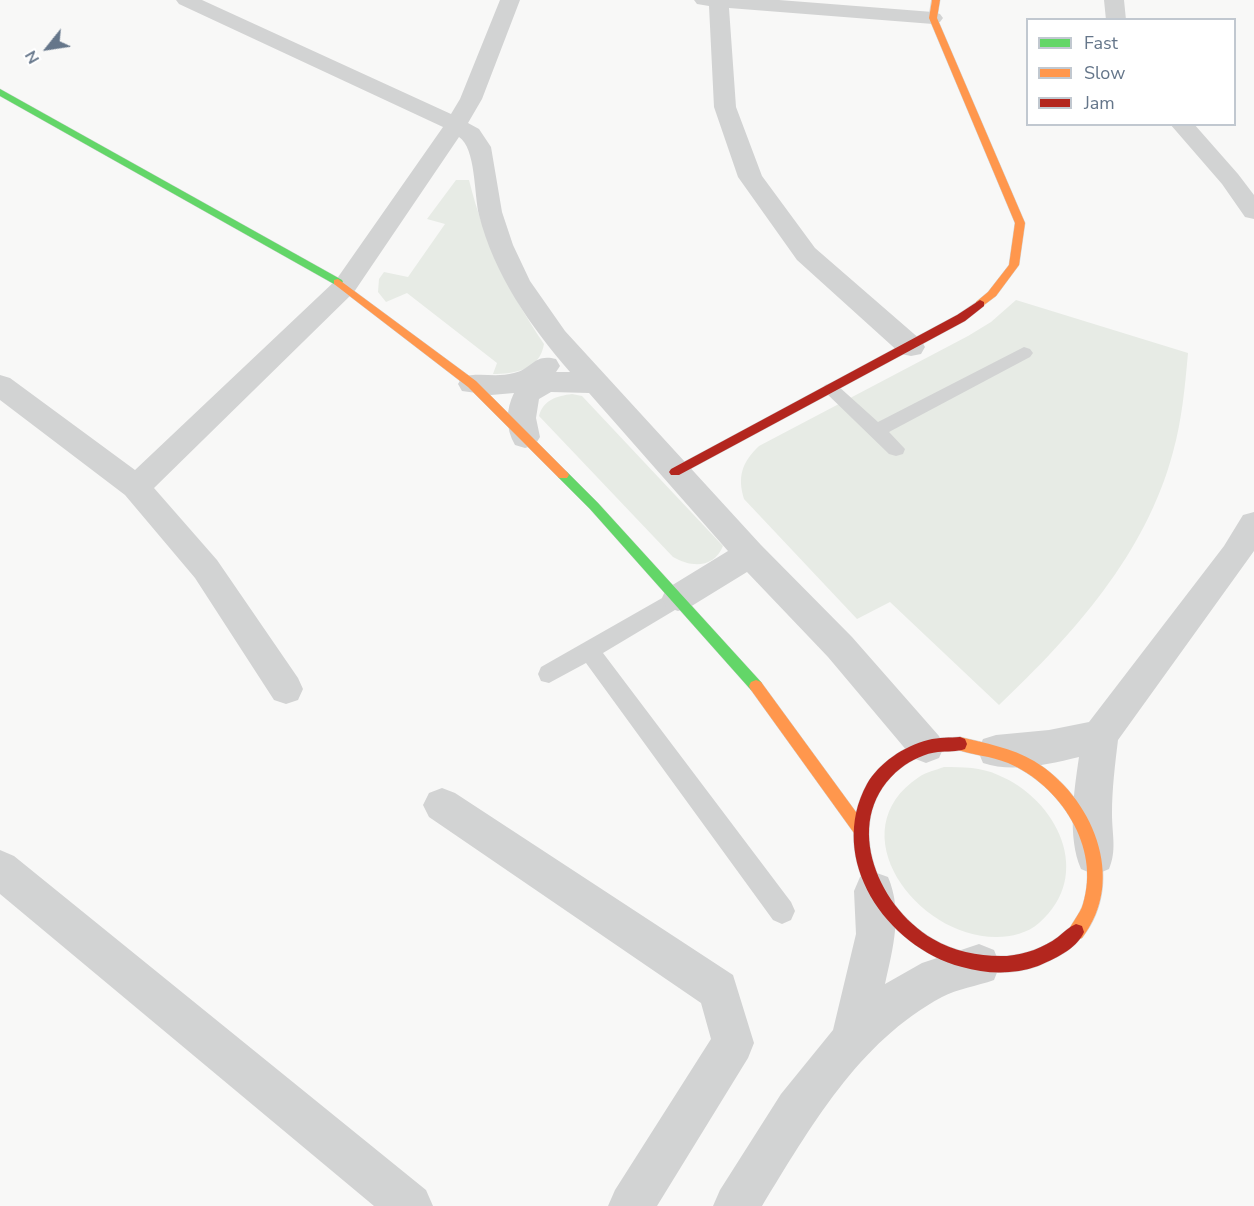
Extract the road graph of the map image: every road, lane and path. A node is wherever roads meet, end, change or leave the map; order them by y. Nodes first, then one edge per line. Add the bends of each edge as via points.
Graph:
1 (186, 0) edge
2 (510, 0) edge
3 (714, 0) edge
4 (1114, 0) edge
5 (934, 9) edge
6 (1116, 18) edge
7 (0, 92) edge
8 (456, 125) junction
9 (1183, 126) edge
10 (1254, 212) edge
11 (345, 286) junction
12 (555, 337) junction
13 (911, 347) junction
14 (1024, 353) dead end
15 (472, 384) junction
16 (595, 384) junction
17 (0, 385) edge
18 (831, 389) junction
19 (876, 430) junction
20 (525, 437) junction
21 (896, 449) dead end
22 (675, 472) junction
23 (136, 487) junction
24 (1254, 524) edge
25 (750, 554) junction
26 (678, 598) junction
27 (589, 651) junction
28 (549, 674) dead end
29 (286, 689) dead end
30 (1101, 735) junction
31 (926, 747) junction
32 (996, 751) junction
33 (442, 805) dead end
34 (858, 828) junction
35 (1096, 860) junction
36 (0, 869) edge
37 (874, 891) junction
38 (782, 911) dead end
39 (980, 965) junction
40 (852, 1038) junction
41 (410, 1206) edge
42 (631, 1206) edge
43 (736, 1206) edge

1 - 8 street
2 - 8 street via 471,99
3 - 5 street
3 - 13 street via 725,107 750,177 806,254
4 - 6 street
5 - 13 street via 1020,223 1014,265 992,294 961,318
7 - 11 street
8 - 11 street
8 - 12 street via 471,134 480,147 490,212 500,245 518,282
9 - 10 street
11 - 15 street
11 - 23 street
12 - 15 street via 554,356 531,377 491,387
12 - 16 street
13 - 18 street
14 - 19 lane
15 - 20 street
16 - 20 street via 556,380 534,389 521,406
16 - 22 street
17 - 23 street
18 - 19 lane
18 - 22 street
19 - 21 lane
20 - 26 street
22 - 25 street
23 - 29 street via 206,569
24 - 30 street
25 - 26 street
25 - 31 street via 840,648
26 - 27 lane
26 - 34 street via 762,692
27 - 28 lane
27 - 38 lane
30 - 32 street via 1060,746
30 - 35 street via 1093,815
31 - 32 street via 960,744
31 - 34 street via 900,758 878,776 864,800
32 - 35 street via 1030,767 1060,793 1082,825
33 - 42 street via 718,990 733,1043
34 - 37 street via 862,859
35 - 39 street via 1093,896 1080,928 1055,952 1020,964
36 - 41 street
37 - 39 street via 901,925 928,944
37 - 40 street via 876,934
39 - 40 street via 933,979 890,1005
40 - 43 street via 799,1107

